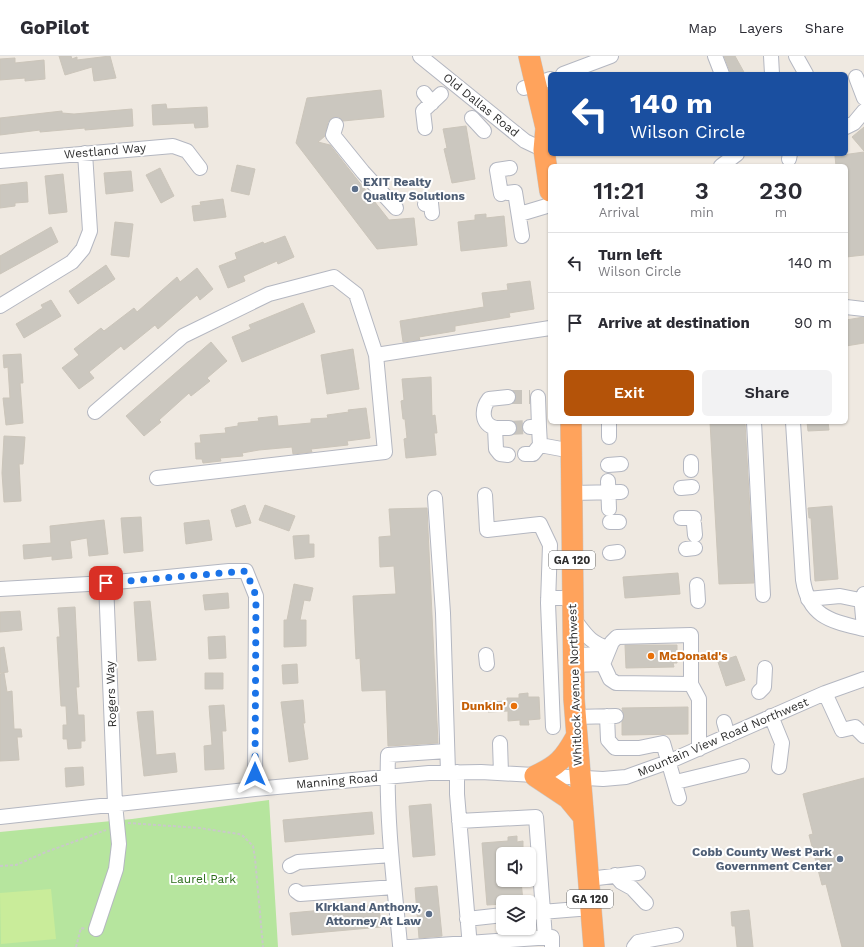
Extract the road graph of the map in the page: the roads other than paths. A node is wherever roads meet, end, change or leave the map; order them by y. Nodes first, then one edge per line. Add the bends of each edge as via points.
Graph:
1 (420, 56) edge
2 (516, 56) edge
3 (529, 56) edge
4 (611, 56) edge
5 (715, 56) edge
6 (771, 56) edge
7 (796, 56) edge
8 (571, 72) edge
9 (721, 72) edge
10 (772, 72) edge
11 (805, 72) edge
12 (855, 78) edge
13 (451, 81) junction
14 (537, 84) edge
15 (864, 98) edge
16 (864, 111) edge
17 (472, 118) dead end
18 (336, 125) dead end
19 (848, 126) edge
20 (425, 128) dead end
21 (484, 131) dead end
22 (544, 150) junction
23 (85, 153) junction
24 (734, 156) edge
25 (0, 161) edge
26 (724, 164) edge
27 (200, 168) dead end
28 (510, 168) dead end
29 (548, 177) edge
30 (548, 206) edge
31 (396, 208) dead end
32 (520, 214) junction
33 (522, 236) dead end
34 (0, 306) edge
35 (848, 307) edge
36 (864, 309) edge
37 (548, 328) edge
38 (376, 355) junction
39 (508, 397) tunnel mouth
40 (539, 397) edge
41 (95, 412) dead end
42 (571, 424) edge
43 (609, 424) edge
44 (754, 424) edge
45 (793, 424) edge
46 (495, 428) junction
47 (509, 428) tunnel mouth
48 (609, 437) dead end
49 (540, 445) junction
50 (572, 452) junction
51 (525, 454) dead end
52 (508, 456) dead end
53 (157, 478) dead end
54 (572, 493) junction
55 (485, 495) dead end
56 (435, 498) dead end
57 (613, 518) dead end
58 (106, 583) junction
59 (697, 585) dead end
60 (0, 589) edge
61 (763, 595) dead end
62 (548, 598) junction
63 (864, 598) edge
64 (808, 599) junction
65 (698, 601) dead end
66 (572, 608) junction
67 (864, 629) edge
68 (606, 655) junction
69 (573, 660) junction
70 (765, 668) dead end
71 (864, 679) edge
72 (691, 684) junction
73 (759, 692) dead end
74 (825, 693) junction
75 (771, 716) junction
76 (724, 722) dead end
77 (552, 727) dead end
78 (575, 727) junction
79 (728, 736) junction
80 (864, 736) edge
81 (500, 743) dead end
82 (700, 749) junction
83 (447, 751) junction
84 (668, 762) junction
85 (742, 766) dead end
86 (778, 767) dead end
87 (452, 772) junction
88 (501, 774) junction
89 (535, 776) junction
90 (387, 777) junction
91 (579, 778) junction
92 (676, 782) junction
93 (255, 789) junction
94 (680, 798) dead end
95 (115, 804) junction
96 (582, 816) junction
97 (0, 817) edge
98 (459, 821) junction
99 (391, 855) junction
100 (290, 866) dead end
101 (638, 873) dead end
102 (616, 875) junction
103 (589, 879) junction
104 (394, 887) junction
105 (296, 891) dead end
106 (646, 903) dead end
107 (591, 908) junction
108 (536, 912) edge
109 (543, 912) junction
110 (496, 916) edge
111 (467, 919) junction
112 (92, 929) road end
113 (676, 935) dead end
114 (549, 942) edge
115 (470, 945) edge
116 (410, 947) edge
117 (594, 947) edge
118 (634, 947) edge

1 - 13 street, Old Dallas Road
2 - 14 highway
3 - 14 highway
4 - 8 street
5 - 9 street
6 - 10 street
7 - 11 street
12 - 15 street
13 - 20 street via 423,111
13 - 22 street, Old Dallas Road via 525,141
14 - 22 highway via 546,128
16 - 19 street
17 - 21 street
18 - 31 street via 333,135
22 - 29 highway
23 - 25 street, Westland Way
23 - 27 street, Westland Way via 173,146 187,151
23 - 34 street via 90,231 83,249 72,262
24 - 26 street
28 - 32 street via 497,170 504,194 516,192
30 - 32 street
32 - 33 street
35 - 36 street
37 - 38 street
38 - 41 street via 356,294 334,277 269,294 183,336
38 - 53 street via 385,452
39 - 46 street via 489,399 484,405 486,423
40 - 49 street via 534,427
42 - 50 highway, Whitlock Avenue Northwest / GA 120
43 - 48 street
44 - 61 street
45 - 64 street via 803,580
46 - 47 street
46 - 52 street via 496,449 500,454
49 - 50 street
49 - 51 street via 533,454
50 - 54 highway, Whitlock Avenue Northwest / GA 120
54 - 57 street via 613,489
54 - 66 highway, Whitlock Avenue Northwest / GA 120
55 - 62 street via 487,530 540,524 550,545
56 - 83 street via 443,613
58 - 60 street
58 - 93 street via 246,571 256,596
58 - 95 street, Rogers Way
59 - 65 street
62 - 66 street
62 - 77 street
63 - 64 street via 840,596
63 - 67 street
64 - 67 street via 826,618
66 - 68 street via 590,640
66 - 69 highway, Whitlock Avenue Northwest / GA 120
68 - 69 street
68 - 72 street via 610,679 616,683
68 - 72 street via 617,636 691,635
69 - 78 highway, Whitlock Avenue Northwest / GA 120
70 - 73 street via 764,687
71 - 74 street, Mountain View Road Northwest
72 - 82 street via 699,700
74 - 75 street, Mountain View Road Northwest
74 - 80 street via 842,730 856,726
75 - 79 street, Mountain View Road Northwest
75 - 86 street via 782,744
76 - 79 street
78 - 84 street via 612,716 608,740 615,748 639,748 663,743
78 - 89 highway via 562,760 554,768
78 - 91 highway, Whitlock Avenue Northwest / GA 120
79 - 82 street, Mountain View Road Northwest
81 - 88 street
82 - 84 street, Mountain View Road Northwest
83 - 87 street
83 - 90 street via 388,755
84 - 91 street, Mountain View Road Northwest via 626,777
84 - 92 street
85 - 92 street
87 - 88 street, Manning Road
87 - 90 street, Manning Road
87 - 98 street
88 - 89 street, Manning Road
89 - 91 street, Manning Road
89 - 96 highway via 568,798
90 - 93 street, Manning Road
90 - 99 street
91 - 96 highway, Whitlock Avenue Northwest / GA 120
92 - 94 street
93 - 95 street, Manning Road
95 - 97 street, Manning Road
95 - 112 street, Rogers Way via 118,857 116,869
96 - 103 highway, Whitlock Avenue Northwest / GA 120
98 - 109 street via 536,817
98 - 111 street
99 - 100 street via 298,862
99 - 104 street
101 - 102 street
102 - 103 street
102 - 106 street
103 - 107 highway, Whitlock Avenue Northwest / GA 120
104 - 105 street via 300,894
104 - 116 street via 400,945
107 - 109 street
107 - 117 highway, Whitlock Avenue Northwest / GA 120
108 - 109 street
109 - 114 street
110 - 111 street
111 - 115 street
113 - 118 street via 638,942
114 - 115 street
115 - 116 street

